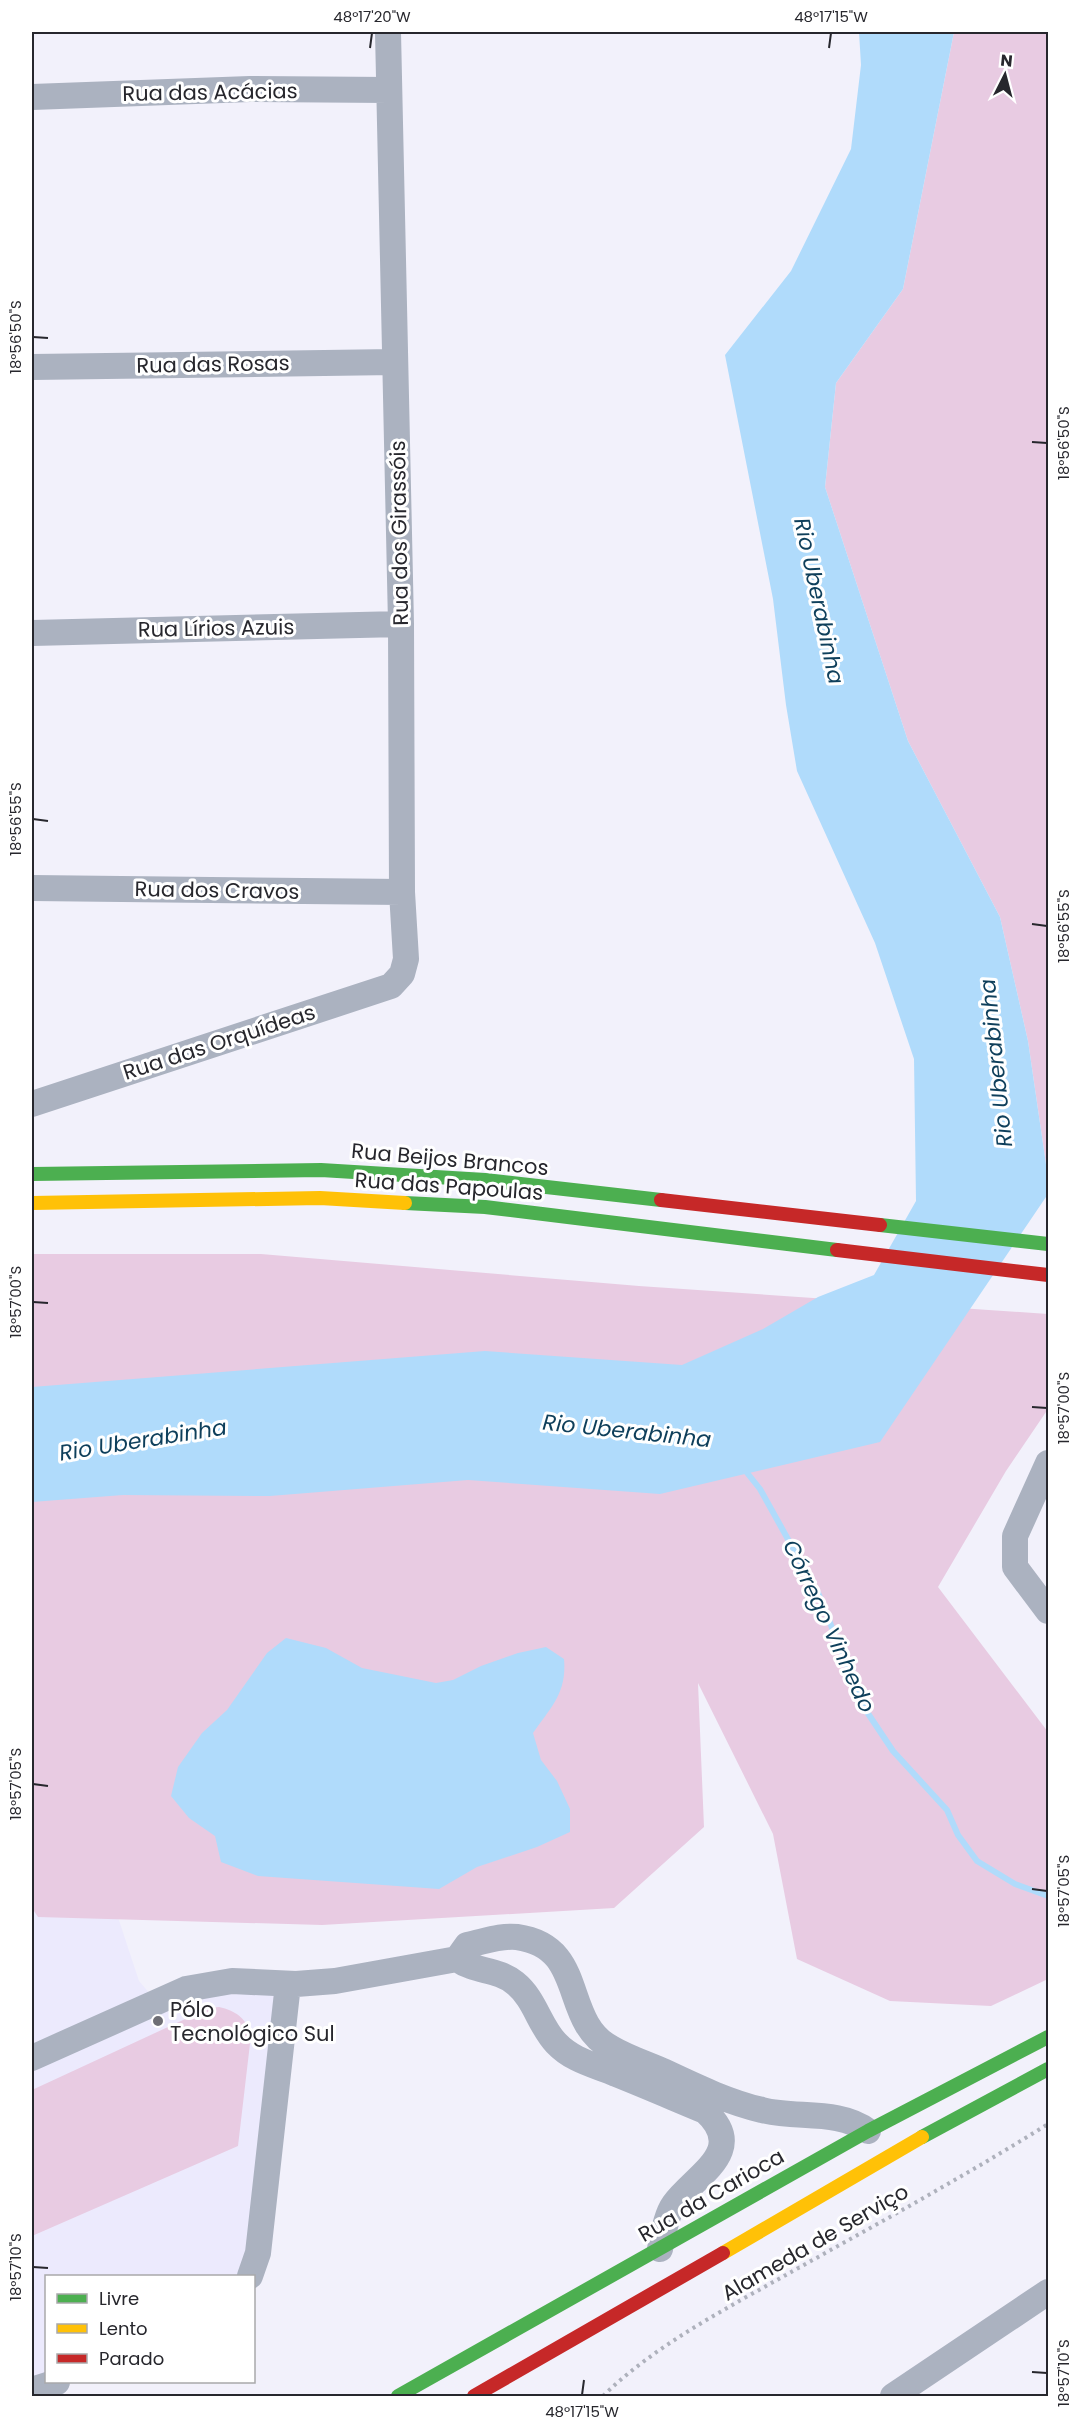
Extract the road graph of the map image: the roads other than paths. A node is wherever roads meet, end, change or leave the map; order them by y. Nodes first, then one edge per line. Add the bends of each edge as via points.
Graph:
1 (388, 32) edge
2 (389, 90) junction
3 (32, 97) edge
4 (394, 362) junction
5 (32, 367) edge
6 (401, 624) junction
7 (32, 633) edge
8 (32, 888) edge
9 (402, 892) junction
10 (402, 974) joint
11 (32, 1104) edge
12 (32, 1174) edge
13 (32, 1203) edge
14 (1048, 1244) edge
15 (1048, 1275) edge
16 (1048, 1463) edge
17 (1048, 1611) edge
18 (457, 1959) junction
19 (288, 1984) junction
20 (1048, 2037) edge
21 (32, 2058) edge
22 (1048, 2069) edge
23 (665, 2083) junction
24 (868, 2131) junction
25 (660, 2249) junction
26 (251, 2275) edge
27 (1048, 2292) edge
28 (54, 2383) edge
29 (32, 2390) edge
30 (398, 2397) edge
31 (474, 2397) edge
32 (893, 2397) edge

1 - 2 street, Rua dos Girassóis
2 - 3 street, Rua das Acácias via 250,89
2 - 4 street, Rua dos Girassóis
4 - 5 street, Rua das Rosas
4 - 6 street, Rua dos Girassóis
6 - 7 street, Rua Lírios Azuis
6 - 9 street, Rua dos Girassóis
8 - 9 street, Rua dos Cravos
9 - 10 street, Rua dos Girassóis via 406,959
10 - 11 street, Rua das Orquídeas via 391,986
12 - 14 main road, Rua Beijos Brancos via 344,1171 485,1180
13 - 15 main road, Rua das Papoulas via 320,1198 473,1206
16 - 17 street via 1015,1536 1015,1567
18 - 19 street via 335,1981
18 - 23 street via 471,1969 496,1972 517,1984 533,2003 546,2031 567,2053 591,2066
18 - 23 street via 467,1945 503,1938 516,1937 542,1945 553,1952 567,1971 578,2008 600,2040
19 - 21 street via 232,1981 186,1989
19 - 26 street via 258,2253
20 - 24 main road, Rua da Carioca
22 - 31 main road
23 - 24 street via 787,2115 857,2123
23 - 25 street via 705,2111 716,2124 721,2140 712,2167 672,2205
24 - 25 main road, Rua da Carioca
25 - 30 main road, Rua da Carioca
27 - 32 street
28 - 29 street

